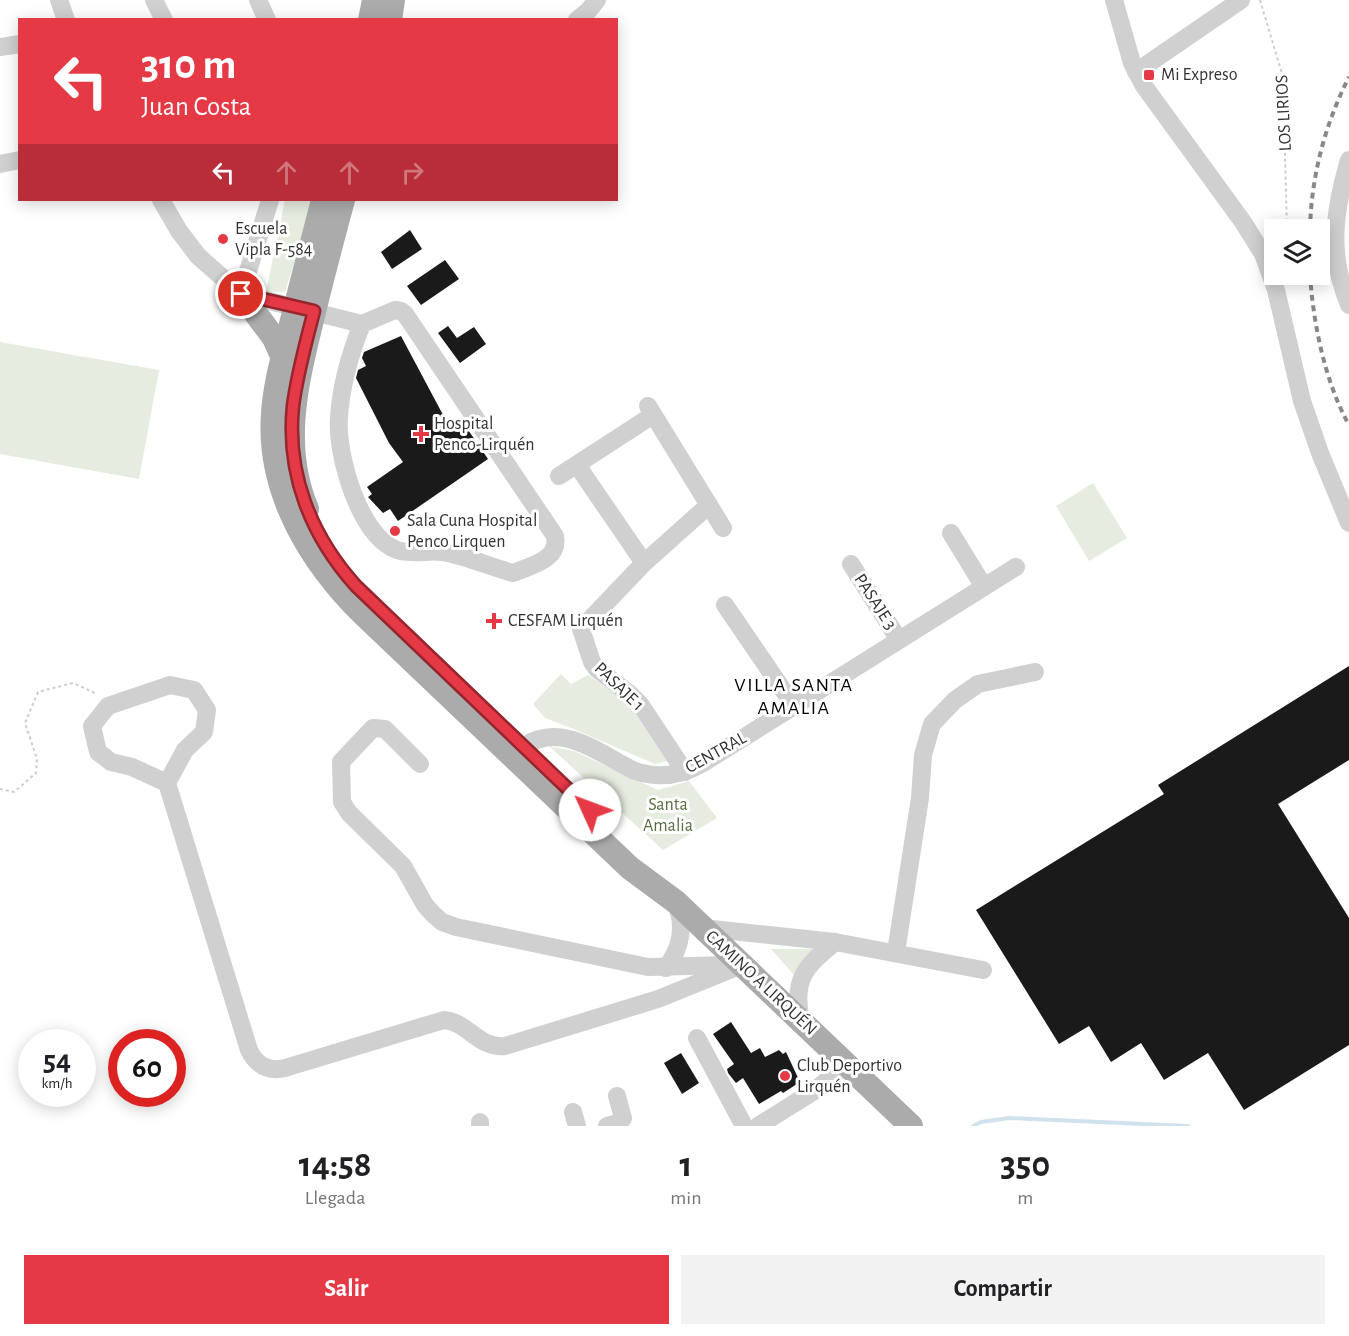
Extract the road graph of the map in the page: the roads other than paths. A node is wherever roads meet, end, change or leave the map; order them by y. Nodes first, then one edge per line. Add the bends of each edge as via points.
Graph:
1 (59, 0) edge
2 (154, 0) edge
3 (258, 0) edge
4 (374, 0) edge
5 (393, 0) edge
6 (597, 0) edge
7 (1114, 0) edge
8 (1241, 0) edge
9 (65, 18) edge
10 (163, 18) edge
11 (266, 18) edge
12 (370, 18) edge
13 (390, 18) edge
14 (579, 18) edge
15 (18, 44) edge
16 (0, 47) edge
17 (1136, 72) junction
18 (18, 160) edge
19 (1349, 160) edge
20 (0, 164) edge
21 (162, 201) edge
22 (255, 201) edge
23 (270, 201) edge
24 (323, 201) edge
25 (343, 201) edge
26 (264, 219) junction
27 (241, 294) junction
28 (1349, 305) edge
29 (305, 309) junction
30 (362, 324) junction
31 (283, 358) junction
32 (577, 465) junction
33 (559, 476) dead end
34 (709, 505) junction
35 (1349, 522) edge
36 (723, 528) dead end
37 (951, 533) dead end
38 (644, 563) junction
39 (850, 564) dead end
40 (1016, 567) dead end
41 (984, 587) junction
42 (725, 605) dead end
43 (899, 640) junction
44 (1035, 672) dead end
45 (794, 706) junction
46 (524, 746) junction
47 (420, 764) dead end
48 (685, 772) junction
49 (167, 783) junction
50 (676, 902) junction
51 (703, 928) junction
52 (835, 942) junction
53 (896, 952) junction
54 (742, 965) junction
55 (666, 968) junction
56 (983, 970) dead end
57 (801, 1021) junction
58 (697, 1038) dead end
59 (847, 1064) junction
60 (616, 1096) dead end
61 (607, 1126) edge
62 (744, 1126) edge
63 (758, 1126) edge
64 (911, 1126) edge

1 - 9 street
2 - 10 street
3 - 11 street
4 - 12 main road
5 - 13 main road
6 - 14 street
7 - 17 street
8 - 17 street
15 - 16 street
17 - 35 street via 1263,254 1276,290 1302,401
18 - 20 street
19 - 28 street via 1334,235 1341,286
21 - 27 street via 198,256
22 - 26 street
23 - 26 street
24 - 29 main road, CAMINO A LIRQUÉN
25 - 29 main road, CAMINO A LIRQUÉN
26 - 27 street
27 - 29 street
27 - 31 main road
29 - 30 street
29 - 31 main road, CAMINO A LIRQUÉN
29 - 46 main road, CAMINO A LIRQUÉN via 292,424 297,480 312,522 332,557 356,586
30 - 30 street via 395,310 405,314 555,536 552,555 513,573 442,552 406,552 375,532 350,486 339,435 345,377
31 - 50 main road, CAMINO A LIRQUÉN via 273,414 274,455 284,495 311,552 348,600 630,868
32 - 33 street
32 - 34 street via 650,410
32 - 38 street
34 - 36 street
34 - 38 street
37 - 41 street
38 - 48 street, PASAJE 1 via 581,629 597,669 635,699
39 - 43 street, PASAJE 3
40 - 41 street, CENTRAL
41 - 43 street, CENTRAL
42 - 45 street
43 - 45 street, CENTRAL
44 - 53 street via 978,684 955,700 932,724 923,755
45 - 48 street, CENTRAL
46 - 48 street, CENTRAL via 541,738 559,736 645,774
46 - 50 main road, CAMINO A LIRQUÉN via 640,858
47 - 55 street via 385,729 373,728 341,762 340,797 349,813 403,866 425,905 442,922
49 - 49 street via 111,762 98,752 92,726 108,706 170,685 194,690 207,710 204,732 185,750
49 - 54 street via 249,1050 259,1064 271,1069 444,1020 456,1022 485,1044 505,1046 658,999
50 - 51 main road, CAMINO A LIRQUÉN
50 - 55 street via 680,940
51 - 52 street
51 - 54 main road, CAMINO A LIRQUÉN
52 - 53 street
52 - 57 street via 805,969 798,998
53 - 56 street
54 - 55 street
54 - 57 main road, CAMINO A LIRQUÉN
57 - 59 main road, CAMINO A LIRQUÉN
58 - 62 street
59 - 63 street via 814,1091
59 - 64 main road, CAMINO A LIRQUÉN
60 - 61 street via 623,1119

